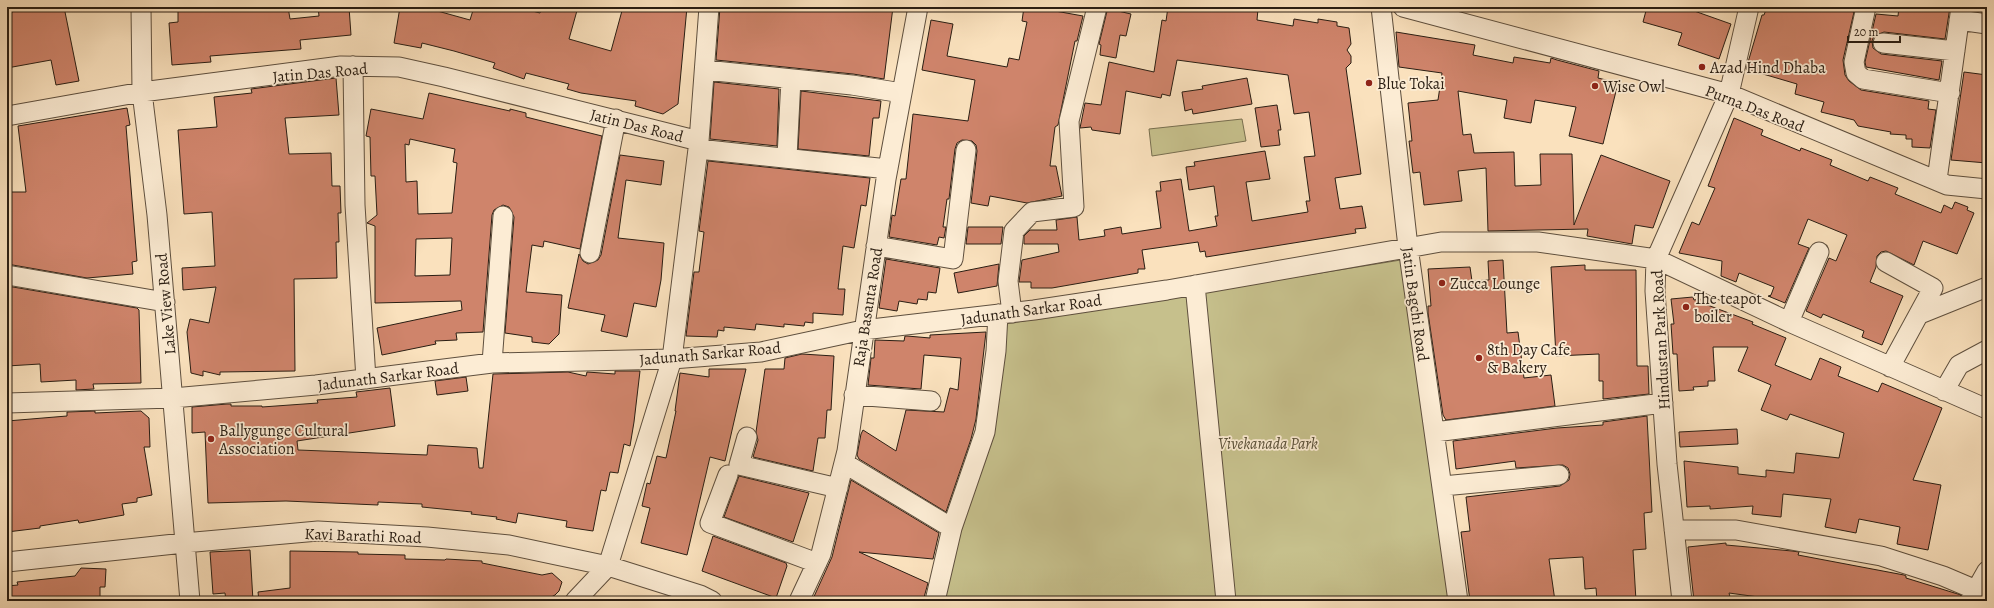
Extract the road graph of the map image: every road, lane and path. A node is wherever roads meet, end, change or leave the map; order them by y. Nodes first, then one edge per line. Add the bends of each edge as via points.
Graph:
1 (141, 7) edge
2 (708, 7) edge
3 (918, 7) edge
4 (1096, 7) edge
5 (1382, 7) edge
6 (1403, 7) edge
7 (1749, 7) edge
8 (1866, 7) edge
9 (1960, 13) edge
10 (1987, 24) edge
11 (1883, 43) dead end
12 (1955, 51) junction
13 (353, 66) junction
14 (705, 70) junction
15 (790, 79) junction
16 (142, 92) junction
17 (902, 93) junction
18 (1950, 93) junction
19 (1729, 94) junction
20 (7, 116) edge
21 (616, 119) junction
22 (699, 145) junction
23 (966, 150) dead end
24 (787, 157) junction
25 (888, 169) junction
26 (1937, 180) junction
27 (1987, 190) edge
28 (503, 216) dead end
29 (876, 246) junction
30 (1408, 247) junction
31 (1819, 252) dead end
32 (590, 253) dead end
33 (1656, 259) junction
34 (1886, 262) dead end
35 (7, 274) edge
36 (1196, 285) junction
37 (1987, 287) edge
38 (165, 302) junction
39 (1005, 314) junction
40 (1920, 314) junction
41 (1789, 322) junction
42 (863, 330) junction
43 (1987, 350) edge
44 (672, 359) junction
45 (492, 363) junction
46 (1890, 367) junction
47 (366, 379) junction
48 (1944, 391) junction
49 (854, 395) junction
50 (173, 398) junction
51 (931, 401) dead end
52 (7, 403) edge
53 (1663, 403) junction
54 (1986, 407) edge
55 (1435, 432) junction
56 (747, 437) dead end
57 (844, 463) junction
58 (728, 475) dead end
59 (1560, 475) dead end
60 (1443, 486) junction
61 (838, 488) junction
62 (952, 528) junction
63 (1674, 530) junction
64 (184, 543) junction
65 (7, 562) edge
66 (817, 563) junction
67 (608, 566) junction
68 (1987, 571) edge
69 (1973, 596) edge
70 (190, 601) edge
71 (575, 601) edge
72 (712, 601) edge
73 (799, 601) edge
74 (935, 601) edge
75 (1226, 601) edge
76 (1458, 601) edge
77 (1682, 601) edge

1 - 16 street, Lake View Road
2 - 14 street
3 - 17 street, Raja Basanta Road
4 - 39 street via 1069,121 1074,207 1032,212 1014,231
5 - 30 street, Jatin Bagchi Road
6 - 19 street, Purna Das Road
7 - 19 street, Hindustan Park Road
8 - 18 street via 1854,62 1856,73 1863,79
9 - 10 street
9 - 12 street
11 - 12 street
12 - 18 street
13 - 16 street, Jatin Das Road
13 - 21 street, Jatin Das Road via 399,67
13 - 47 street via 355,205
14 - 15 street
14 - 22 street
15 - 17 street
15 - 24 street
16 - 20 street, Jatin Das Road
16 - 38 street, Lake View Road
17 - 25 street, Raja Basanta Road
18 - 26 street
19 - 26 street, Purna Das Road
19 - 33 street, Hindustan Park Road
21 - 22 street, Jatin Das Road
21 - 32 street
22 - 24 street, Jatin Das Road
22 - 44 street
23 - 29 street via 953,259
24 - 25 street, Jatin Das Road
25 - 29 street, Raja Basanta Road
26 - 27 street, Purna Das Road via 1947,185
28 - 45 street
29 - 42 street, Raja Basanta Road
30 - 33 street, Jadunath Sarkar Road via 1440,242 1538,242
30 - 36 street, Jadunath Sarkar Road
30 - 55 street, Jatin Bagchi Road
31 - 41 street
33 - 41 street, Jadunath Sarkar Road
33 - 53 street, Hindustan Park Road via 1655,291
34 - 40 street via 1933,288
35 - 38 street
36 - 39 street, Jadunath Sarkar Road
36 - 75 street
37 - 40 street
38 - 50 street, Lake View Road
39 - 42 street, Jadunath Sarkar Road
39 - 62 street via 996,351 985,432
40 - 46 street
41 - 46 street, Jadunath Sarkar Road
42 - 44 street, Jadunath Sarkar Road via 761,352
42 - 49 street, Raja Basanta Road
43 - 48 street via 1959,365
44 - 45 street, Jadunath Sarkar Road
44 - 67 street
45 - 47 street, Jadunath Sarkar Road
46 - 48 street, Jadunath Sarkar Road
47 - 50 street, Jadunath Sarkar Road
48 - 54 street, Jadunath Sarkar Road
49 - 51 street
49 - 57 street, Raja Basanta Road
50 - 52 street, Jadunath Sarkar Road
50 - 64 street, Lake View Road
53 - 55 street
53 - 63 street, Hindustan Park Road
55 - 60 street, Jatin Bagchi Road
56 - 61 street via 739,465
57 - 61 street, Raja Basanta Road
57 - 62 street
58 - 66 street via 710,522
59 - 60 street
60 - 76 street, Jatin Bagchi Road
61 - 66 street, Raja Basanta Road
62 - 74 street
63 - 69 street via 1736,530 1881,556 1943,576
63 - 77 street, Hindustan Park Road
64 - 65 street, Kavi Barathi Road
64 - 67 street, Kavi Barathi Road via 318,531 509,545
64 - 70 street, Lake View Road
66 - 73 street, Raja Basanta Road
67 - 71 street
67 - 72 street, Kavi Barathi Road
68 - 69 street

